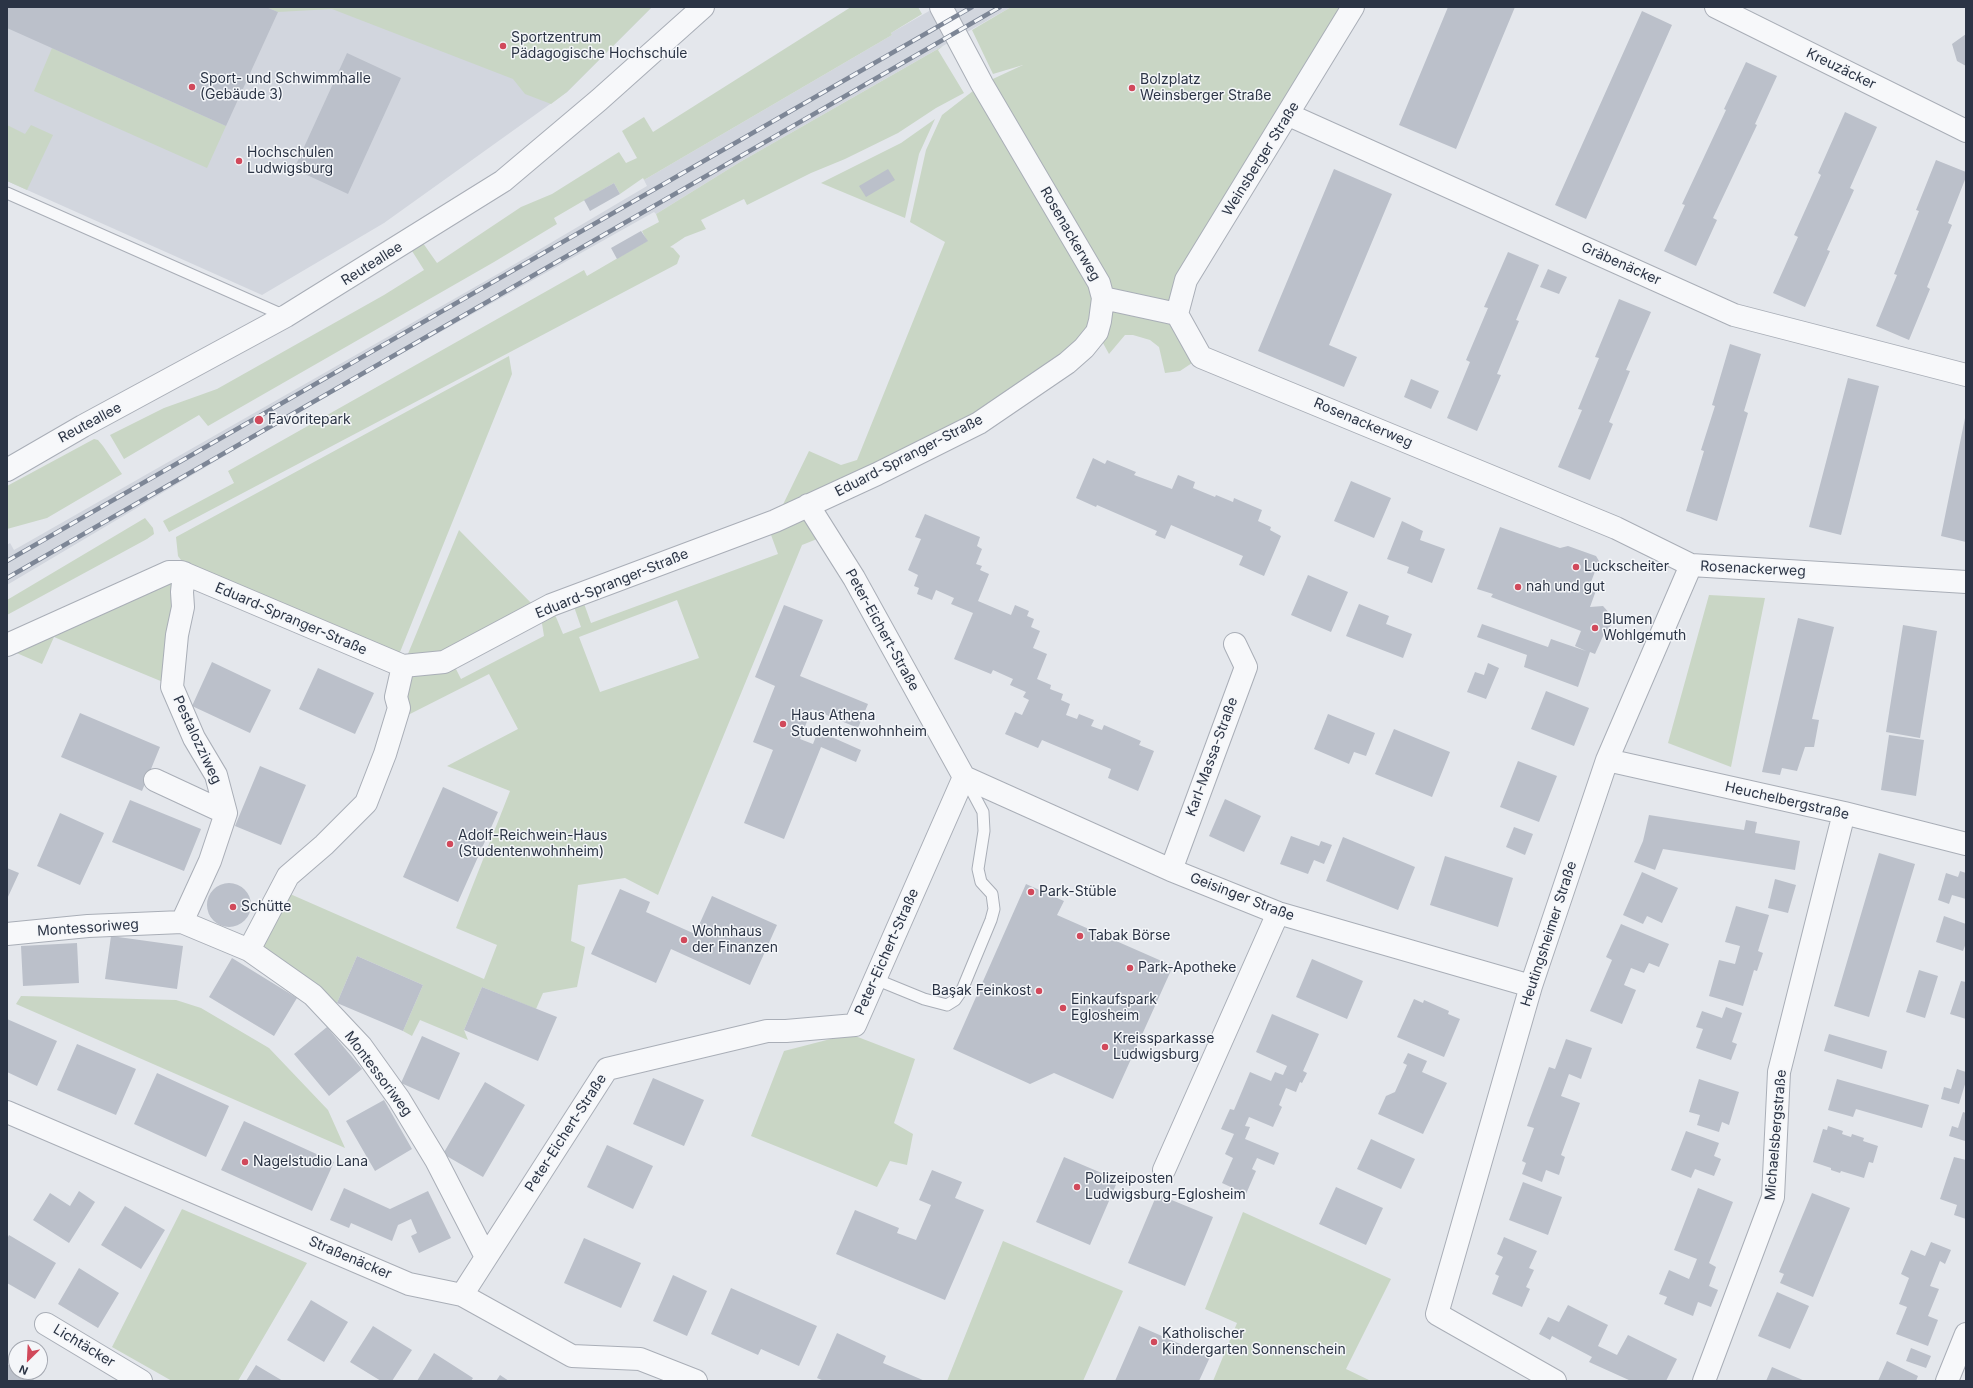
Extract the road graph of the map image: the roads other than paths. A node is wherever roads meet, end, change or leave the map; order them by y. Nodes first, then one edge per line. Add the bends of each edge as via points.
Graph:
1 (703, 7) edge
2 (941, 7) edge
3 (1354, 7) edge
4 (1716, 7) edge
5 (1289, 115) junction
6 (1966, 131) edge
7 (7, 193) edge
8 (1103, 298) junction
9 (1176, 314) junction
10 (286, 316) junction
11 (1966, 375) edge
12 (7, 470) edge
13 (808, 505) junction
14 (1691, 565) junction
15 (184, 573) junction
16 (1966, 582) edge
17 (1235, 644) dead end
18 (7, 645) edge
19 (403, 666) junction
20 (1607, 760) junction
21 (964, 777) junction
22 (154, 780) dead end
23 (226, 813) junction
24 (1844, 813) junction
25 (1966, 844) edge
26 (1171, 870) junction
27 (1278, 913) junction
28 (182, 922) junction
29 (7, 934) edge
30 (249, 950) junction
31 (875, 980) junction
32 (1531, 986) junction
33 (7, 1112) edge
34 (1164, 1170) dead end
35 (486, 1257) junction
36 (462, 1295) junction
37 (46, 1324) dead end
38 (1966, 1334) edge
39 (141, 1381) edge
40 (696, 1381) edge
41 (1555, 1381) edge
42 (1704, 1381) edge
43 (1947, 1381) edge

1 - 10 street, Reuteallee via 503,181
2 - 8 street, Rosenackerweg via 982,84 1085,256 1099,283
3 - 5 street, Weinsberger Straße
4 - 6 street, Kreuzäcker
5 - 9 street, Weinsberger Straße via 1186,280
5 - 11 street, Gräbenäcker via 1734,315
7 - 10 lane
8 - 9 street, Rosenackerweg
8 - 13 street, Eduard-Spranger-Straße via 1097,332 1084,348 1067,362 979,423
9 - 14 street, Rosenackerweg via 1201,357 1616,528
10 - 12 street, Reuteallee
13 - 19 street, Eduard-Spranger-Straße via 775,521 551,605 444,662
13 - 21 street, Peter-Eichert-Straße via 854,578
14 - 16 street, Rosenackerweg
14 - 20 street, Heutingsheimer Straße
15 - 18 street, Eduard-Spranger-Straße via 169,572
15 - 19 street, Eduard-Spranger-Straße
15 - 23 street, Pestalozziweg via 183,608 177,635 172,687 194,738 216,776
17 - 26 street, Karl-Massa-Straße via 1246,666
19 - 30 street via 396,697 399,708 366,803 288,876
20 - 24 street, Heuchelbergstraße
20 - 32 street, Heutingsheimer Straße
21 - 26 street, Geisinger Straße
21 - 31 street, Peter-Eichert-Straße
21 - 31 lane via 983,812 984,831 978,869 981,882 992,894 994,908 962,990 955,1000 947,1005
22 - 23 street
23 - 28 street via 210,861
24 - 25 street, Heuchelbergstraße
24 - 42 street, Michaelsbergstraße via 1780,1072 1773,1197
26 - 27 street, Geisinger Straße
27 - 32 street, Geisinger Straße
27 - 34 street
28 - 29 street, Montessoriweg via 88,926
28 - 30 street, Montessoriweg
30 - 35 street, Montessoriweg via 313,995 361,1046 399,1099 436,1160
31 - 35 street, Peter-Eichert-Straße via 855,1024 768,1031 607,1069
32 - 41 street, Heutingsheimer Straße via 1437,1314
33 - 36 street, Straßenäcker via 409,1284
35 - 36 street, Peter-Eichert-Straße
36 - 40 street, Straßenäcker via 572,1356 640,1359
37 - 39 street, Lichtäcker
38 - 43 street

